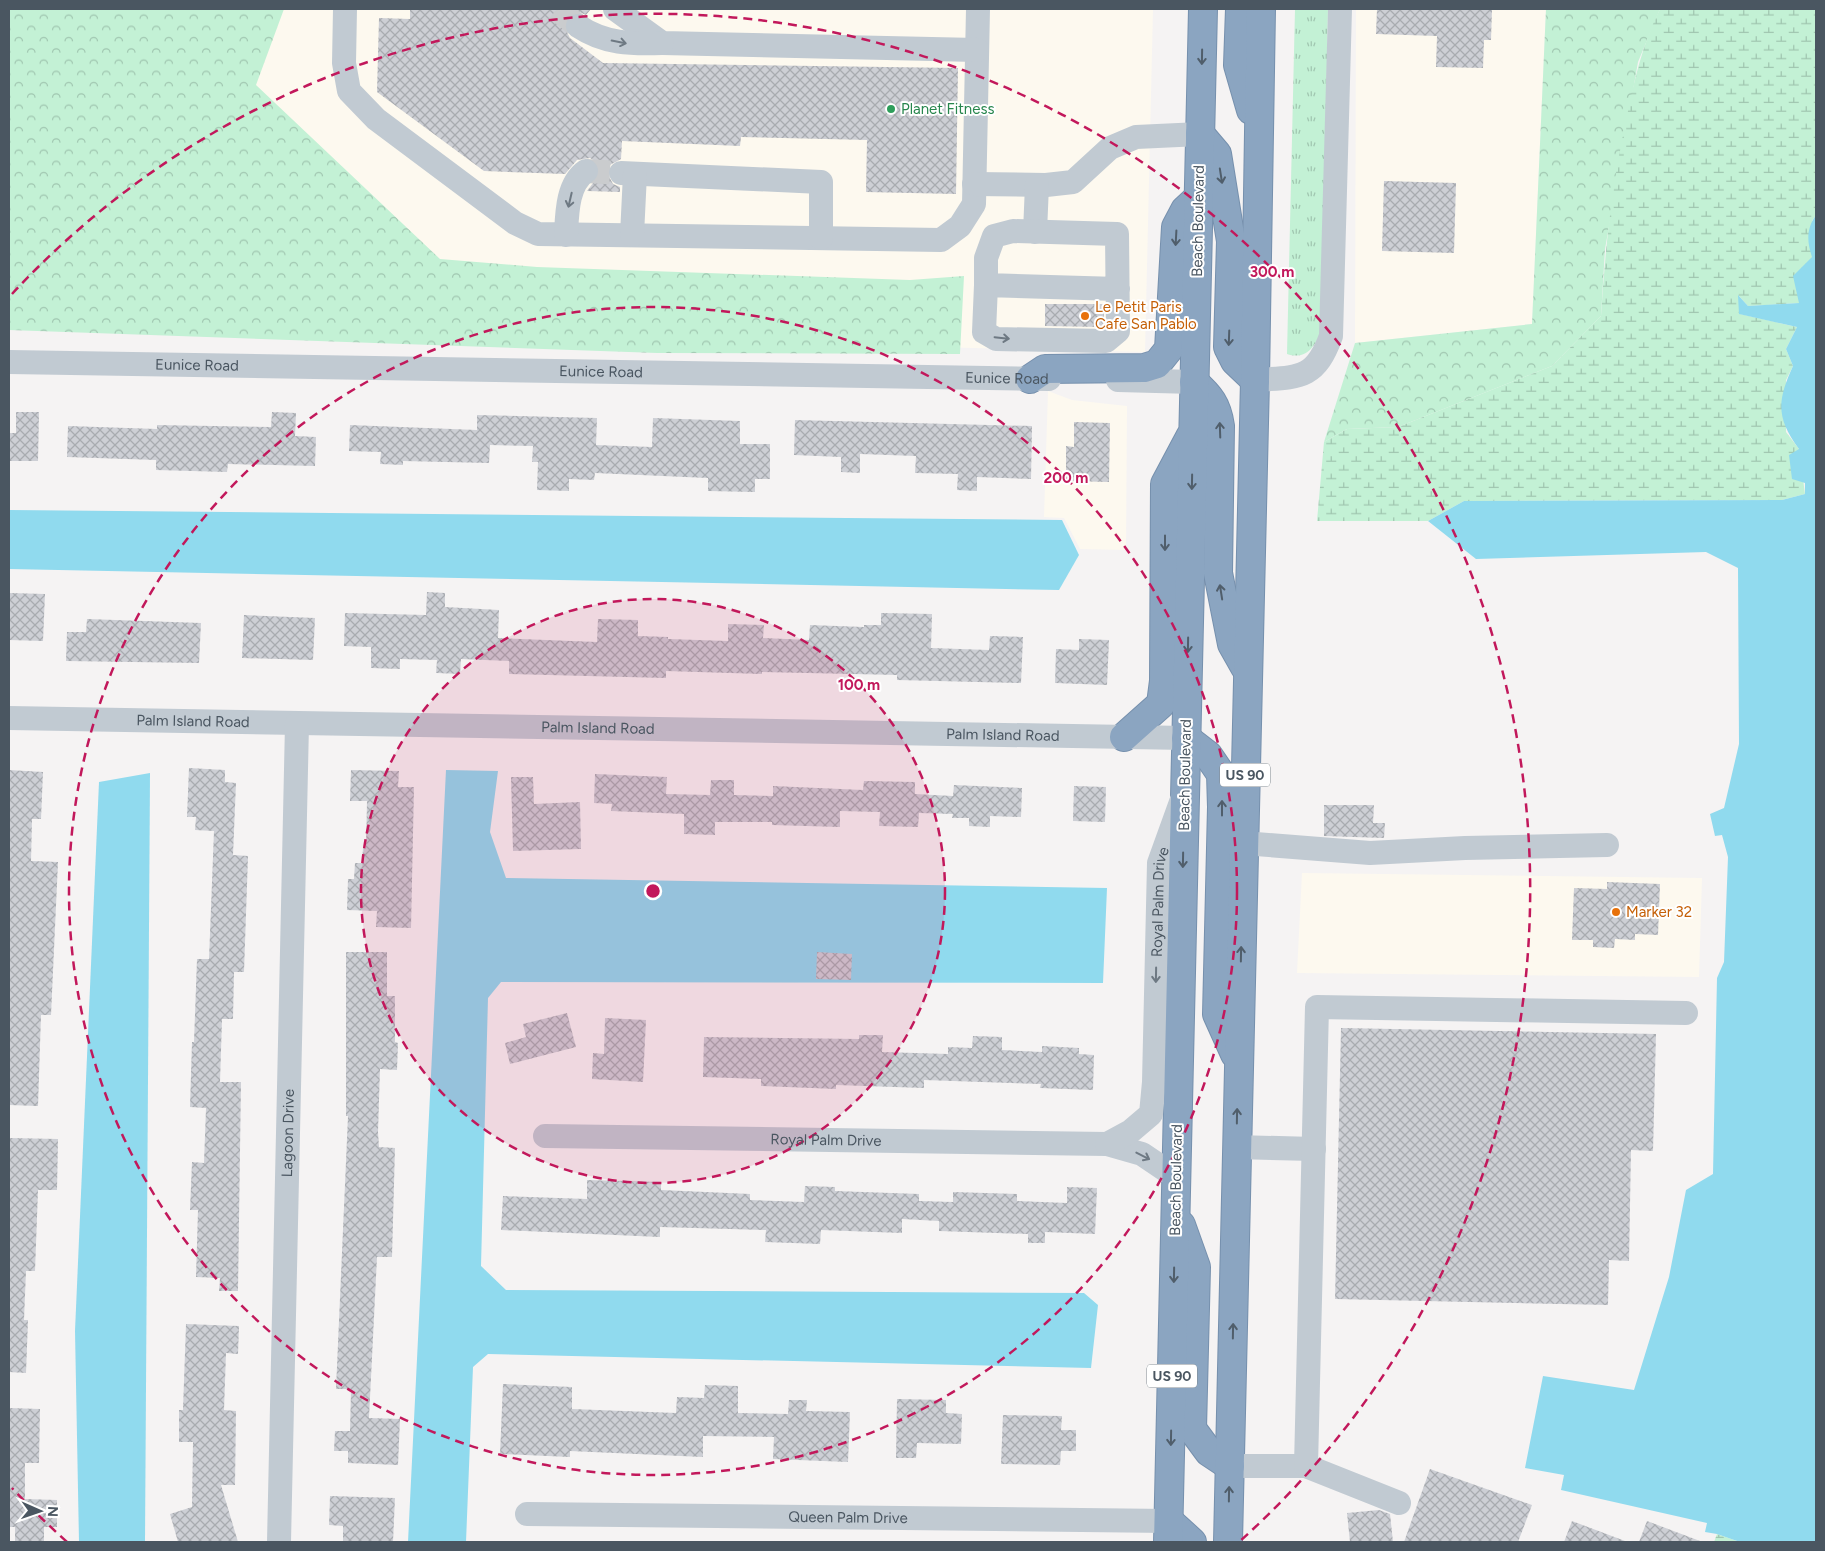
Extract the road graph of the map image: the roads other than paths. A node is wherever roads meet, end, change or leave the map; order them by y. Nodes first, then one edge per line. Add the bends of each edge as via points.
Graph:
1 (345, 9) edge
2 (615, 9) edge
3 (978, 9) edge
4 (1203, 9) edge
5 (1240, 9) edge
6 (1261, 9) edge
7 (1340, 9) edge
8 (578, 26) tunnel mouth
9 (662, 43) junction
10 (977, 50) junction
11 (1200, 134) junction
12 (1258, 136) junction
13 (586, 171) dead end
14 (974, 184) junction
15 (1037, 185) junction
16 (1199, 198) junction
17 (1035, 232) junction
18 (566, 235) junction
19 (632, 235) junction
20 (821, 238) junction
21 (986, 285) junction
22 (1118, 289) junction
23 (9, 362) edge
24 (1030, 379) junction
25 (1255, 380) junction
26 (1194, 382) junction
27 (1193, 431) junction
28 (1248, 670) junction
29 (9, 718) edge
30 (297, 724) junction
31 (1124, 736) junction
32 (1186, 738) junction
33 (1185, 791) junction
34 (1243, 843) junction
35 (1607, 845) dead end
36 (1686, 1013) dead end
37 (1238, 1062) junction
38 (545, 1136) dead end
39 (1107, 1144) junction
40 (1236, 1147) junction
41 (1314, 1149) junction
42 (1176, 1177) junction
43 (1176, 1209) junction
44 (1230, 1466) junction
45 (1306, 1466) junction
46 (1400, 1503) dead end
47 (527, 1514) dead end
48 (1168, 1532) edge
49 (279, 1542) edge
50 (1192, 1542) edge
51 (1228, 1542) edge

1 - 18 street via 344,63 349,91 376,119 515,222 538,234
2 - 9 street
3 - 10 street
4 -> 11 highway, Beach Boulevard / US 90
5 - 12 highway via 1238,65
6 - 12 highway, US 90
7 - 25 street via 1331,336 1324,356 1313,370
8 -> 9 street via 592,36 622,44
9 - 10 street
10 - 14 street
11 - 15 street via 1136,137 1110,148 1073,182
11 - 16 highway, Beach Boulevard / US 90
11 -> 25 highway via 1217,154 1231,241 1228,347 1235,361
12 - 25 highway, US 90
13 -> 18 street via 579,176 570,196
14 - 15 street
14 - 20 street via 974,204 960,226 941,240
15 - 17 street
16 -> 24 highway via 1185,210 1176,227 1171,330 1169,349 1163,358 1144,368 1045,370
16 - 26 highway, Beach Boulevard / US 90
17 - 21 street via 994,236 986,258
17 - 22 street via 1117,234
18 - 19 street
19 - 20 street
19 - 20 street via 628,174 822,182
21 - 22 street
21 -> 22 street via 984,332 996,339 1106,341 1118,331
23 - 24 street, Eunice Road
24 - 26 street, Eunice Road
25 - 28 highway, US 90
26 - 27 highway, Beach Boulevard / US 90
28 -> 26 highway via 1232,644 1218,573 1218,410 1211,397
27 -> 31 highway via 1165,484 1164,681 1161,704
27 -> 32 highway, Beach Boulevard / US 90
28 - 34 highway, US 90
29 - 30 street, Palm Island Road
30 - 31 street, Palm Island Road
30 - 49 street, Lagoon Drive
31 - 32 street, Palm Island Road
32 - 33 highway, Beach Boulevard / US 90
37 -> 32 highway via 1217,1014 1221,774 1208,755
33 -> 39 street, Royal Palm Drive via 1159,863 1151,1114 1131,1132
33 -> 42 highway, Beach Boulevard / US 90
34 - 35 street via 1370,852
37 -> 34 highway, US 90
36 - 41 street via 1317,1007
40 -> 37 highway, US 90
38 - 39 street, Royal Palm Drive
39 -> 42 street, Royal Palm Drive via 1142,1154
40 - 41 street
44 -> 40 highway, US 90
41 - 45 street
42 - 43 highway, Beach Boulevard / US 90
43 - 44 highway via 1196,1267 1192,1429 1208,1452
43 -> 48 highway, Beach Boulevard / US 90
44 - 45 street
51 -> 44 highway, US 90
45 - 46 street
47 - 48 street, Queen Palm Drive
48 - 50 highway

